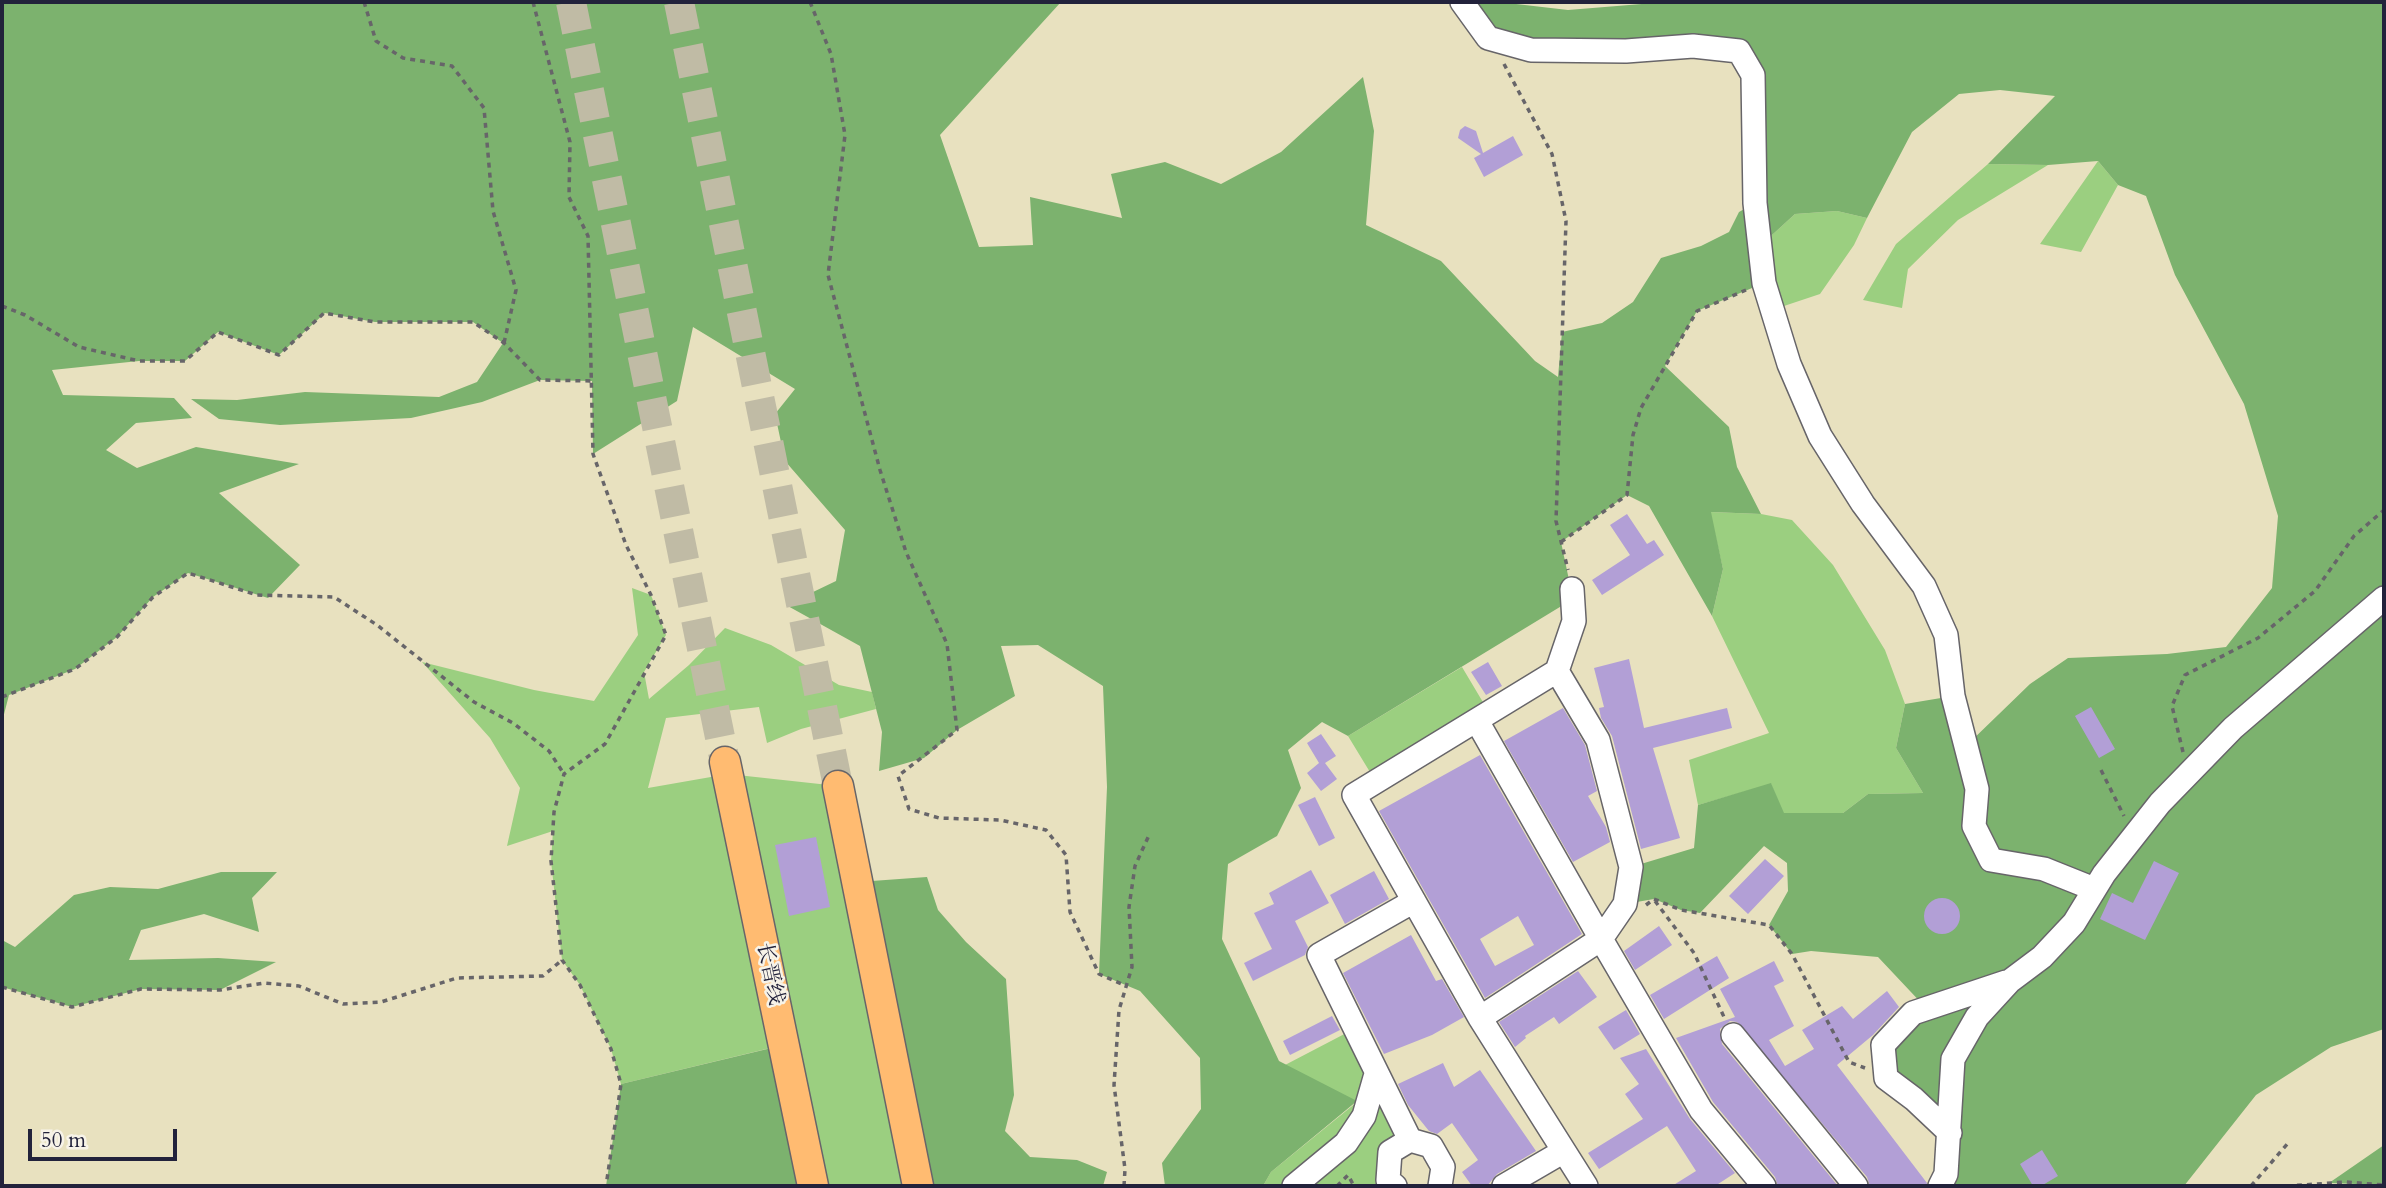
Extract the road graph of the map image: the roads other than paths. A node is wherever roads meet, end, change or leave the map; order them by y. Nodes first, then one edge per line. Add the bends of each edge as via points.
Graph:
1 (1462, 2) edge
2 (1572, 589) road end
3 (2384, 598) edge
4 (1557, 671) junction
5 (1477, 721) junction
6 (725, 762) tunnel mouth
7 (838, 786) tunnel mouth
8 (2094, 889) junction
9 (1414, 901) junction
10 (1601, 939) junction
11 (2010, 981) junction
12 (1480, 1018) junction
13 (1732, 1035) road end
14 (1376, 1074) junction
15 (1950, 1133) junction
16 (1410, 1140) junction
17 (1564, 1151) junction
18 (813, 1186) edge
19 (918, 1186) edge
20 (1294, 1186) edge
21 (1395, 1186) edge
22 (1440, 1186) edge
23 (1504, 1186) edge
24 (1586, 1186) edge
25 (1764, 1186) edge
26 (1856, 1186) edge
27 (1940, 1186) edge

1 - 8 street via 1488,38 1531,50 1693,46 1739,51 1753,75 1755,203 1764,283 1789,364 1820,436 1924,586 1946,635 1954,696 1977,789 1974,826 1991,860 2045,869
2 - 4 street via 1574,621
3 - 8 street via 2233,728 2133,837
4 - 5 street
4 - 10 street via 1598,740 1631,867 1625,904
5 - 9 street via 1354,794
5 - 10 street
6 - 18 main road, 长晋线
7 - 19 main road
8 - 11 street via 2074,923 2042,957
9 - 12 street
9 - 14 street via 1318,955
10 - 12 street
10 - 25 street via 1701,1110
11 - 15 street via 1977,1017 1953,1059
11 - 15 street via 1913,1013 1883,1045 1886,1077
12 - 17 street
13 - 26 street
14 - 16 street
14 - 20 street via 1364,1116 1346,1143
15 - 27 street via 1946,1174
16 - 21 street via 1390,1152 1388,1180
16 - 22 street via 1431,1146 1443,1167
17 - 23 street
17 - 24 street

